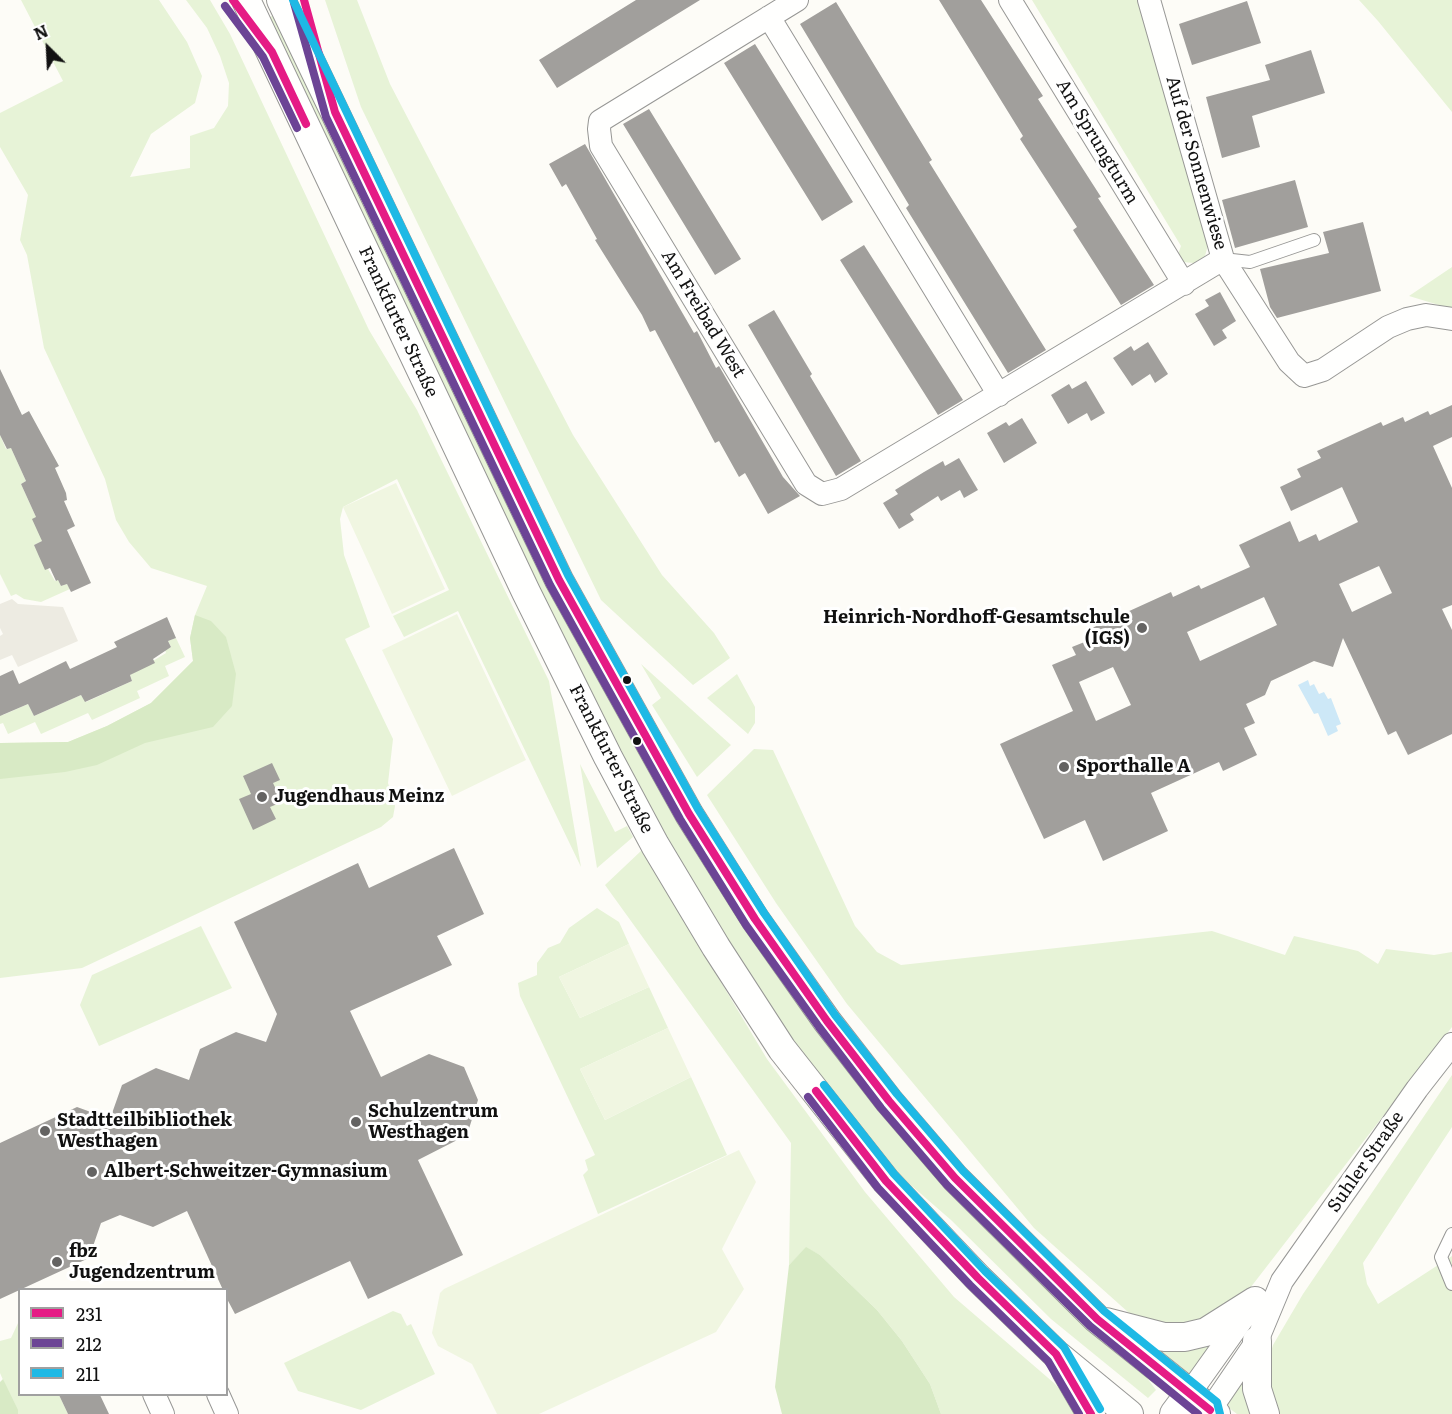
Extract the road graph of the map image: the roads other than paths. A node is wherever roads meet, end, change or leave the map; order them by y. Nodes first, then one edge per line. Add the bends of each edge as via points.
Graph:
1 (233, 0) edge
2 (246, 0) edge
3 (281, 0) edge
4 (304, 0) edge
5 (797, 0) edge
6 (1010, 0) edge
7 (1149, 0) edge
8 (769, 17) junction
9 (272, 52) junction
10 (335, 112) junction
11 (1314, 240) dead end
12 (1224, 259) junction
13 (1184, 285) junction
14 (1452, 319) edge
15 (999, 395) junction
16 (1452, 1044) edge
17 (1452, 1234) edge
18 (1282, 1281) junction
19 (1452, 1284) edge
20 (1255, 1301) junction
21 (1097, 1319) junction
22 (1257, 1341) junction
23 (1056, 1353) junction
24 (154, 1396) edge
25 (218, 1396) edge
26 (1199, 1409) edge
27 (163, 1414) edge
28 (227, 1414) edge
29 (1090, 1414) edge
30 (1129, 1414) edge
31 (1265, 1414) edge

1 - 9 street
2 - 9 street, Frankfurter Straße
3 - 10 street, Frankfurter Straße
4 - 10 street
5 - 8 street, Am Freibad West
6 - 13 street, Am Sprungturm
7 - 12 street, Auf der Sonnenwiese
8 - 15 street
8 - 15 street, Am Freibad West via 600,121 599,129 601,146 806,484 822,494 841,489
9 - 23 street, Frankfurter Straße via 541,623 608,757 704,927 782,1049 886,1181
10 - 21 street, Frankfurter Straße via 559,580 689,814 755,919 889,1101 955,1178
11 - 12 lane via 1250,262
12 - 13 street, Am Freibad West
12 - 14 street, Auf der Sonnenwiese via 1289,362 1304,376 1323,370 1388,327 1407,319 1426,315
13 - 15 street, Am Freibad West
16 - 18 street, Suhler Straße
17 - 19 lane via 1441,1257
18 - 20 street, Suhler Straße
18 - 22 street, Suhler Straße
20 - 21 street via 1206,1332 1185,1337 1164,1337
20 - 26 street, Suhler Straße
21 - 26 street, Frankfurter Straße
22 - 26 street, Suhler Straße
22 - 31 street via 1257,1389
23 - 29 street
23 - 30 street, Frankfurter Straße
24 - 27 street
25 - 28 street

